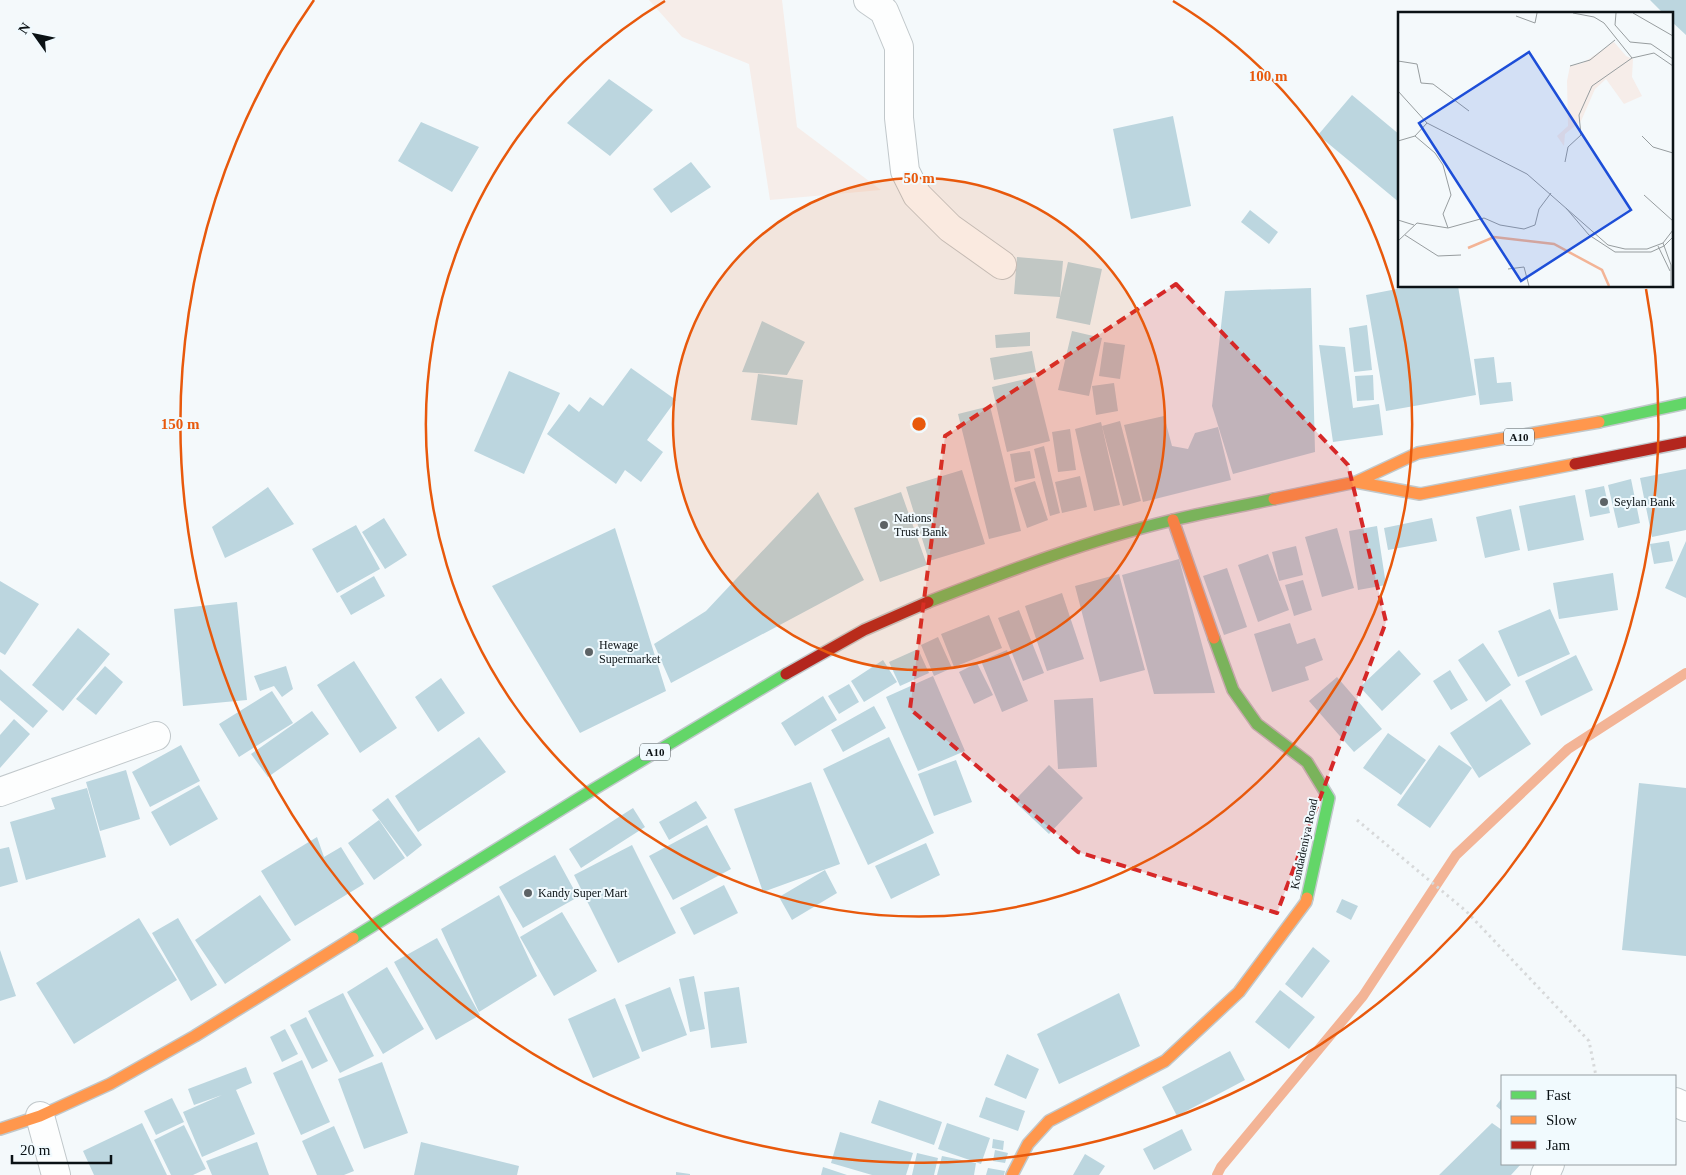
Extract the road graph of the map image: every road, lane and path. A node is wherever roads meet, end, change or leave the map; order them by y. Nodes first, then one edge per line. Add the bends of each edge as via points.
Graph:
1 (868, 0) edge
2 (1002, 264) dead end
3 (1686, 403) edge
4 (1686, 442) edge
5 (1356, 482) junction
6 (1173, 520) junction
7 (156, 736) dead end
8 (0, 792) edge
9 (1329, 798) junction
10 (1596, 1075) edge
11 (40, 1116) junction
12 (0, 1129) edge
13 (56, 1175) edge
14 (1012, 1175) edge

1 - 2 street via 884,11 900,47 898,118 905,171 917,195 950,228
3 - 5 main road, A10 via 1623,418 1418,453
4 - 5 main road, A10 via 1420,494
5 - 6 main road, A10
6 - 9 main road, Kondadeniya Road via 1233,690 1257,724 1307,762
6 - 11 main road, A10 via 1018,567 864,630 594,789 195,1036 110,1084
7 - 8 street
9 - 10 path via 1466,911 1589,1041
9 - 14 main road, Kondadeniya Road via 1306,902 1239,992 1165,1061 1049,1121 1028,1144
11 - 12 main road, A10
11 - 13 street

